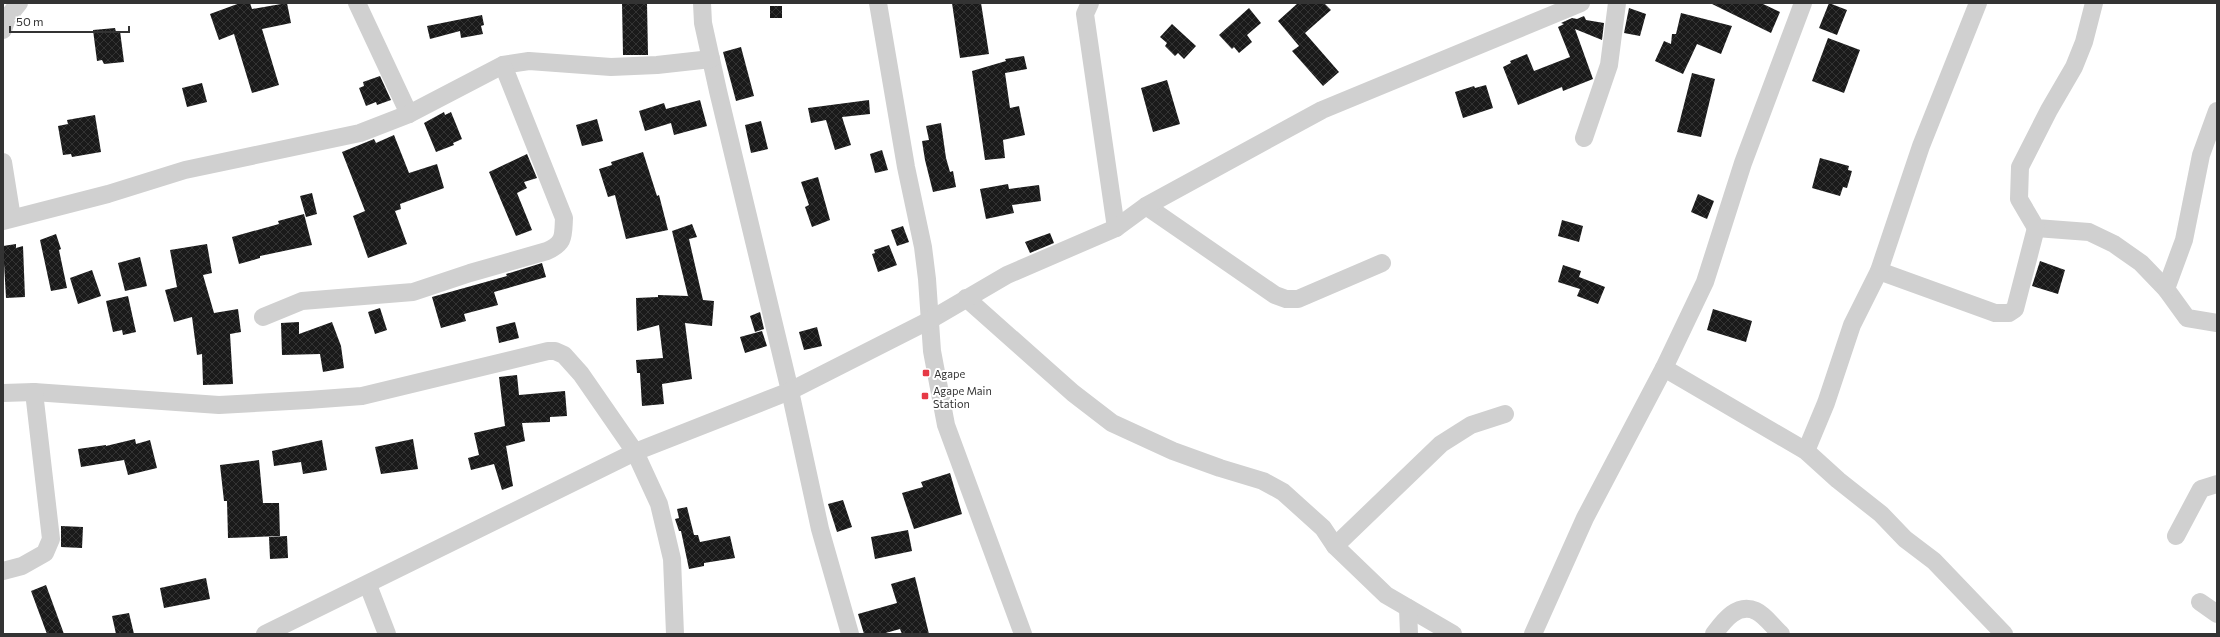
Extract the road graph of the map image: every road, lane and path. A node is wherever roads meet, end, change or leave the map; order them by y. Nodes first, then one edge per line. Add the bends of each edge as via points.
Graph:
1 (19, 3) edge
2 (357, 3) edge
3 (702, 3) edge
4 (878, 3) edge
5 (1090, 3) edge
6 (1581, 3) edge
7 (1617, 3) edge
8 (1803, 3) edge
9 (1978, 3) edge
10 (2094, 3) edge
11 (3, 30) edge
12 (711, 59) junction
13 (503, 65) junction
14 (2217, 111) edge
15 (409, 114) junction
16 (1584, 138) dead end
17 (3, 162) edge
18 (1146, 206) junction
19 (7, 220) edge
20 (1116, 228) junction
21 (2036, 228) junction
22 (1382, 263) dead end
23 (1879, 271) junction
24 (2166, 288) junction
25 (966, 298) junction
26 (263, 317) dead end
27 (930, 320) junction
28 (2217, 323) edge
29 (1664, 368) junction
30 (790, 391) junction
31 (34, 392) junction
32 (3, 393) edge
33 (1505, 414) dead end
34 (1806, 451) junction
35 (635, 452) junction
36 (2217, 484) edge
37 (2176, 536) dead end
38 (1335, 546) junction
39 (3, 571) edge
40 (368, 585) junction
41 (2200, 602) dead end
42 (1408, 608) junction
43 (2217, 614) edge
44 (265, 634) edge
45 (386, 634) edge
46 (675, 634) edge
47 (850, 634) edge
48 (1023, 634) edge
49 (1409, 634) edge
50 (1453, 634) edge
51 (1533, 634) edge
52 (1714, 634) edge
53 (1781, 634) edge
54 (2004, 634) edge

1 - 11 street via 7,18
2 - 15 street
3 - 12 street via 703,23
4 - 27 street via 922,247
5 - 20 street via 1085,14
6 - 18 street via 1322,110
7 - 16 street via 1609,64
8 - 29 street via 1744,163 1705,282
9 - 23 street via 1921,146
10 - 21 street via 2084,42 2074,67 2020,167 2019,199
12 - 13 street via 611,67 529,61
12 - 30 street
13 - 15 street
13 - 26 street via 564,218 563,237 559,246 414,292 302,302
14 - 24 street via 2201,156 2184,240
15 - 19 street via 360,133 185,170 108,194
17 - 19 street
18 - 20 street
18 - 22 street via 1275,295 1286,299 1298,299
20 - 25 street via 1007,274
21 - 23 street via 2015,308 2009,313 1995,313
21 - 24 street via 2089,232 2120,248 2141,263
23 - 34 street via 1852,325 1826,403
24 - 28 street via 2187,318
25 - 27 street
25 - 38 street via 1073,393 1112,423 1173,450 1263,481 1283,492 1323,528
27 - 30 street
27 - 48 street via 936,377 946,425
29 - 34 street
29 - 51 street via 1585,518
30 - 35 street
30 - 47 street via 820,529
31 - 32 street
31 - 35 street via 219,405 339,398 362,396 556,351 564,355 581,374
31 - 39 street via 51,539 45,554 22,566
33 - 38 street via 1471,425 1441,444
34 - 54 street via 1934,562
35 - 40 street
35 - 46 street via 659,504 672,559
36 - 37 street via 2201,489
38 - 42 street via 1386,595
40 - 44 street
40 - 45 street
41 - 43 street
42 - 49 street
42 - 50 street
52 - 53 street via 1726,616 1742,609 1755,611

